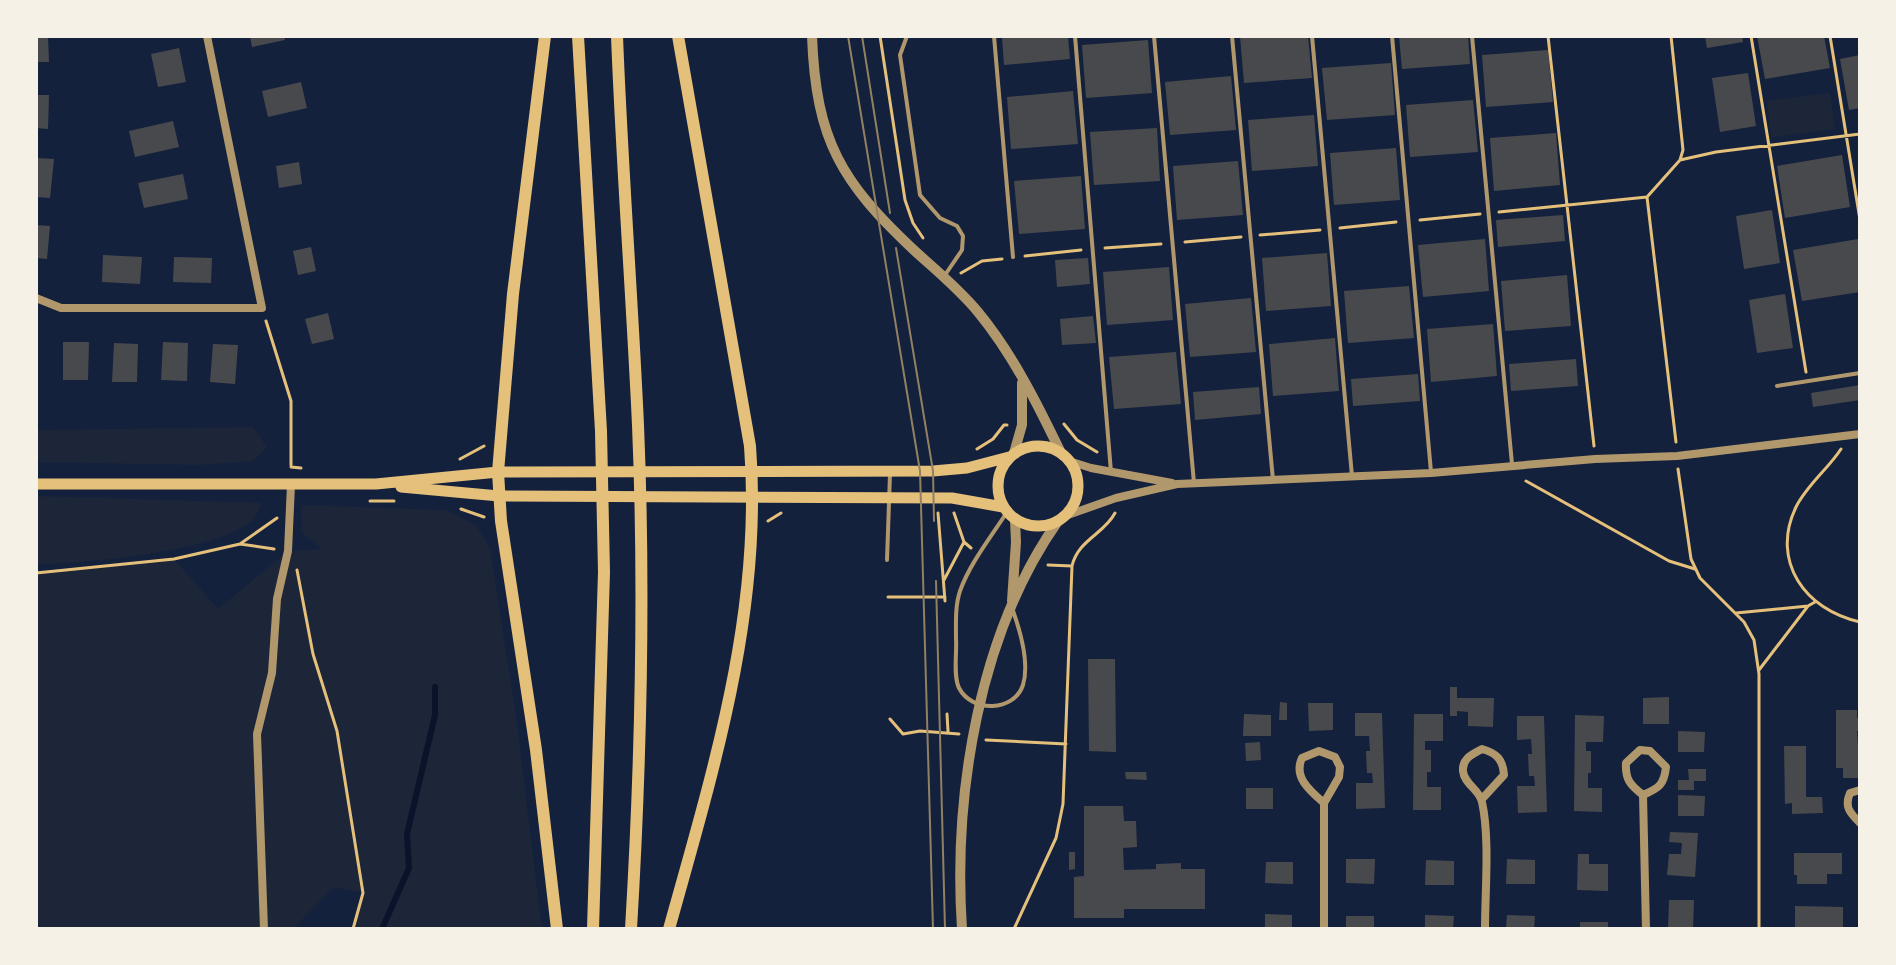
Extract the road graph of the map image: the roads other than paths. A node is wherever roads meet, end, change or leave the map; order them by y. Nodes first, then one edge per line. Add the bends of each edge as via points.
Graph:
1 (207, 36) edge
2 (545, 36) edge
3 (578, 36) edge
4 (617, 36) edge
5 (678, 36) edge
6 (812, 36) edge
7 (907, 36) edge
8 (994, 36) edge
9 (1075, 36) edge
10 (1154, 36) edge
11 (1232, 36) edge
12 (1312, 36) edge
13 (1392, 36) edge
14 (1472, 36) edge
15 (1013, 257) road end
16 (943, 277) junction
17 (36, 298) edge
18 (1860, 373) edge
19 (1022, 381) junction
20 (1777, 386) dead end
21 (1860, 434) edge
22 (1012, 455) junction
23 (1065, 457) junction
24 (1513, 467) junction
25 (890, 471) junction
26 (498, 472) junction
27 (1111, 472) junction
28 (752, 473) junction
29 (1431, 473) junction
30 (1352, 478) junction
31 (1273, 481) junction
32 (1194, 483) junction
33 (36, 484) edge
34 (376, 484) junction
35 (1177, 484) junction
36 (291, 485) junction
37 (499, 496) junction
38 (754, 497) junction
39 (889, 497) junction
40 (1008, 513) junction
41 (1062, 518) junction
42 (887, 560) dead end
43 (1011, 605) junction
44 (981, 705) junction
45 (1860, 790) edge
46 (1643, 795) junction
47 (1482, 799) junction
48 (1324, 803) junction
49 (1860, 823) edge
50 (264, 929) edge
51 (557, 929) edge
52 (593, 929) edge
53 (631, 929) edge
54 (669, 929) edge
55 (962, 929) edge
56 (1324, 929) edge
57 (1485, 929) edge
58 (1646, 929) edge

1 - 17 street via 262,308 61,308
2 - 26 highway via 524,186
3 - 52 highway via 601,431 603,556
4 - 53 highway via 638,425 641,684
5 - 28 highway
6 - 16 street via 823,123 838,162 870,208
7 - 16 lane via 900,55 920,195 963,236 962,250
8 - 15 lane
9 - 27 lane
10 - 32 lane
11 - 31 lane
12 - 30 lane
13 - 29 lane
14 - 24 lane
16 - 19 street via 977,310
18 - 20 lane
19 - 22 street via 1022,425
19 - 23 street
21 - 24 street via 1677,458
22 - 23 main road via 1041,446
22 - 25 main road via 959,469
22 - 40 main road via 997,486
23 - 27 street
23 - 41 main road via 1078,481 1077,495
24 - 29 street
25 - 28 main road
25 - 39 lane
26 - 28 main road
26 - 34 main road
26 - 37 highway
27 - 35 street
28 - 38 highway
29 - 30 street
30 - 31 street
31 - 32 street
32 - 35 street
33 - 36 main road
34 - 36 main road
34 - 37 main road
35 - 41 street
36 - 50 street via 272,673 257,734
37 - 38 main road
37 - 51 highway
38 - 39 main road
38 - 54 highway via 743,638
39 - 40 main road via 967,499
39 - 42 lane
40 - 41 main road via 1031,526
40 - 43 street via 1016,542
40 - 44 lane via 965,579 956,611 958,686
41 - 43 street
43 - 44 street
43 - 44 lane via 1026,672 1022,688 1001,707
44 - 55 street via 965,786 958,888
45 - 49 street via 1850,793 1846,802
46 - 46 street via 1665,781 1666,767 1650,751 1640,750 1626,763 1625,776
46 - 58 street
47 - 47 street via 1504,775 1498,757 1482,749 1467,757 1462,768
47 - 57 street
48 - 48 street via 1340,767 1335,757 1319,751 1302,758 1299,765 1305,786
48 - 56 street

